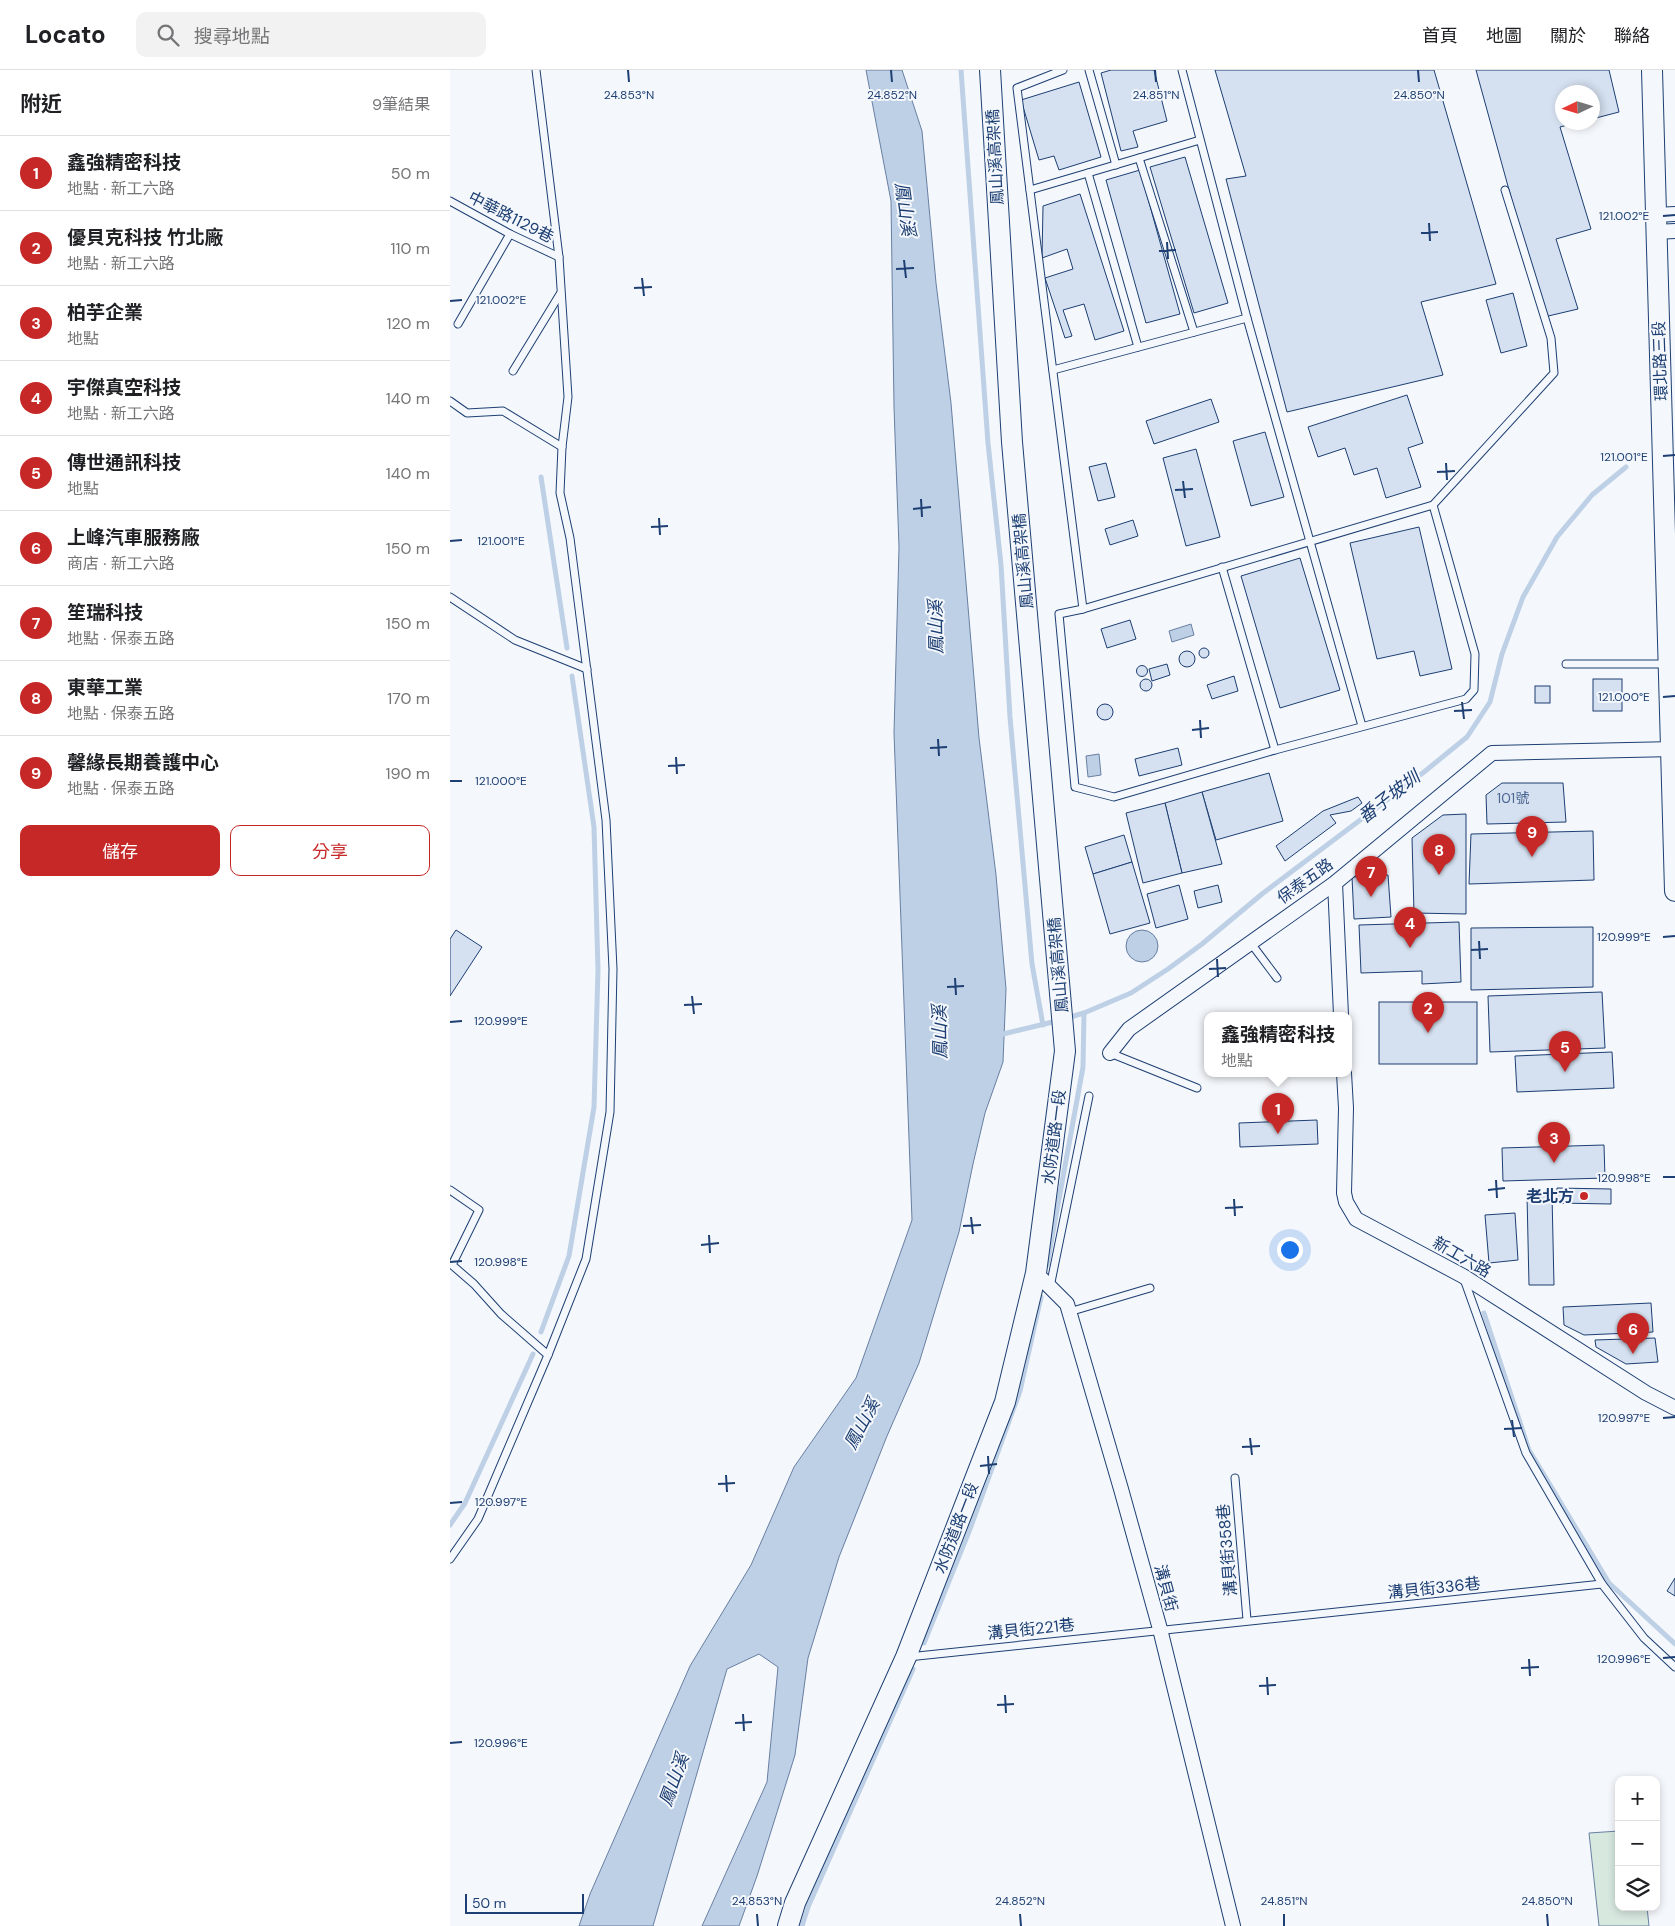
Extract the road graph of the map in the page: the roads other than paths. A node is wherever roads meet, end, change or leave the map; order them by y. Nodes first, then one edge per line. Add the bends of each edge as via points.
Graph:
1 (536, 70) edge
2 (990, 70) edge
3 (1064, 70) edge
4 (1089, 70) edge
5 (1182, 70) edge
6 (1652, 70) edge
7 (1200, 140) junction
8 (1139, 158) junction
9 (1116, 165) junction
10 (1088, 173) junction
11 (1030, 190) junction
12 (1505, 190) dead end
13 (450, 201) edge
14 (1675, 214) edge
15 (1662, 226) edge
16 (510, 234) junction
17 (559, 256) junction
18 (560, 294) junction
19 (1247, 318) junction
20 (458, 324) dead end
21 (1194, 332) junction
22 (1138, 347) junction
23 (1053, 370) junction
24 (512, 371) dead end
25 (450, 400) edge
26 (562, 447) junction
27 (1433, 505) junction
28 (1311, 540) junction
29 (1222, 567) junction
30 (450, 597) edge
31 (1083, 609) junction
32 (1566, 664) dead end
33 (1669, 664) junction
34 (588, 670) junction
35 (1362, 726) junction
36 (1275, 750) junction
37 (1673, 750) edge
38 (1334, 883) junction
39 (1675, 891) edge
40 (1250, 942) junction
41 (1277, 978) dead end
42 (1341, 1012) edge
43 (1066, 1051) joint
44 (1110, 1053) joint
45 (1344, 1077) edge
46 (1197, 1088) dead end
47 (1089, 1096) dead end
48 (450, 1190) edge
49 (1036, 1273) junction
50 (1463, 1276) junction
51 (1050, 1288) junction
52 (1150, 1288) dead end
53 (1069, 1312) junction
54 (548, 1355) junction
55 (1675, 1408) edge
56 (1235, 1478) dead end
57 (450, 1559) edge
58 (1602, 1584) junction
59 (1247, 1620) junction
60 (1160, 1629) junction
61 (906, 1657) junction
62 (1675, 1667) edge
63 (788, 1926) edge
64 (1233, 1926) edge

1 - 17 lane
2 - 43 street, 鳳山溪高架橋 via 1012,442
3 - 11 lane via 1017,88
4 - 9 lane
5 - 7 lane
6 - 15 street, 環北路三段
7 - 8 lane
7 - 19 lane
8 - 9 lane
8 - 21 lane
9 - 10 lane
10 - 11 lane
10 - 22 lane
11 - 23 lane
12 - 27 lane via 1551,338 1554,374
13 - 16 lane, 中華路1129巷
14 - 15 street
15 - 33 street, 環北路三段
16 - 17 lane, 中華路1129巷
16 - 20 lane
17 - 18 lane
18 - 24 lane
18 - 26 lane via 568,396
19 - 21 lane
19 - 28 lane
21 - 22 lane
22 - 23 lane
23 - 31 lane
25 - 26 lane via 467,412 503,411
26 - 34 lane via 560,493 570,538
27 - 28 lane
27 - 35 lane via 1475,654 1474,690 1466,699
28 - 29 lane
28 - 35 lane
29 - 31 lane
29 - 36 lane
30 - 34 lane via 515,640
31 - 36 lane via 1059,614 1075,787 1114,797
32 - 33 lane
33 - 37 street, 環北路三段
34 - 54 lane via 606,820 613,969 610,1112 586,1259
35 - 36 lane
37 - 38 street, 保泰五路 via 1492,753
37 - 39 street, 環北路三段
38 - 40 street, 保泰五路
38 - 42 street
40 - 41 lane
40 - 44 street, 保泰五路 via 1129,1029
43 - 49 street, 水防道路一段
44 - 46 lane
45 - 50 street, 新工六路 via 1344,1193 1356,1219
47 - 51 lane
48 - 54 lane via 479,1210 452,1264 501,1314
49 - 51 street, 溝貝街
49 - 61 street, 水防道路一段 via 1005,1402
50 - 55 street, 新工六路 via 1646,1393
50 - 58 lane via 1526,1453
51 - 53 street, 溝貝街 via 1066,1304
52 - 53 lane
53 - 60 street, 溝貝街
54 - 57 lane via 478,1519
56 - 59 lane, 溝貝街358巷
58 - 59 lane, 溝貝街336巷
58 - 62 lane via 1644,1638
59 - 60 lane, 溝貝街336巷
60 - 61 lane, 溝貝街221巷
60 - 64 street, 溝貝街
61 - 63 street, 水防道路一段 via 795,1903

